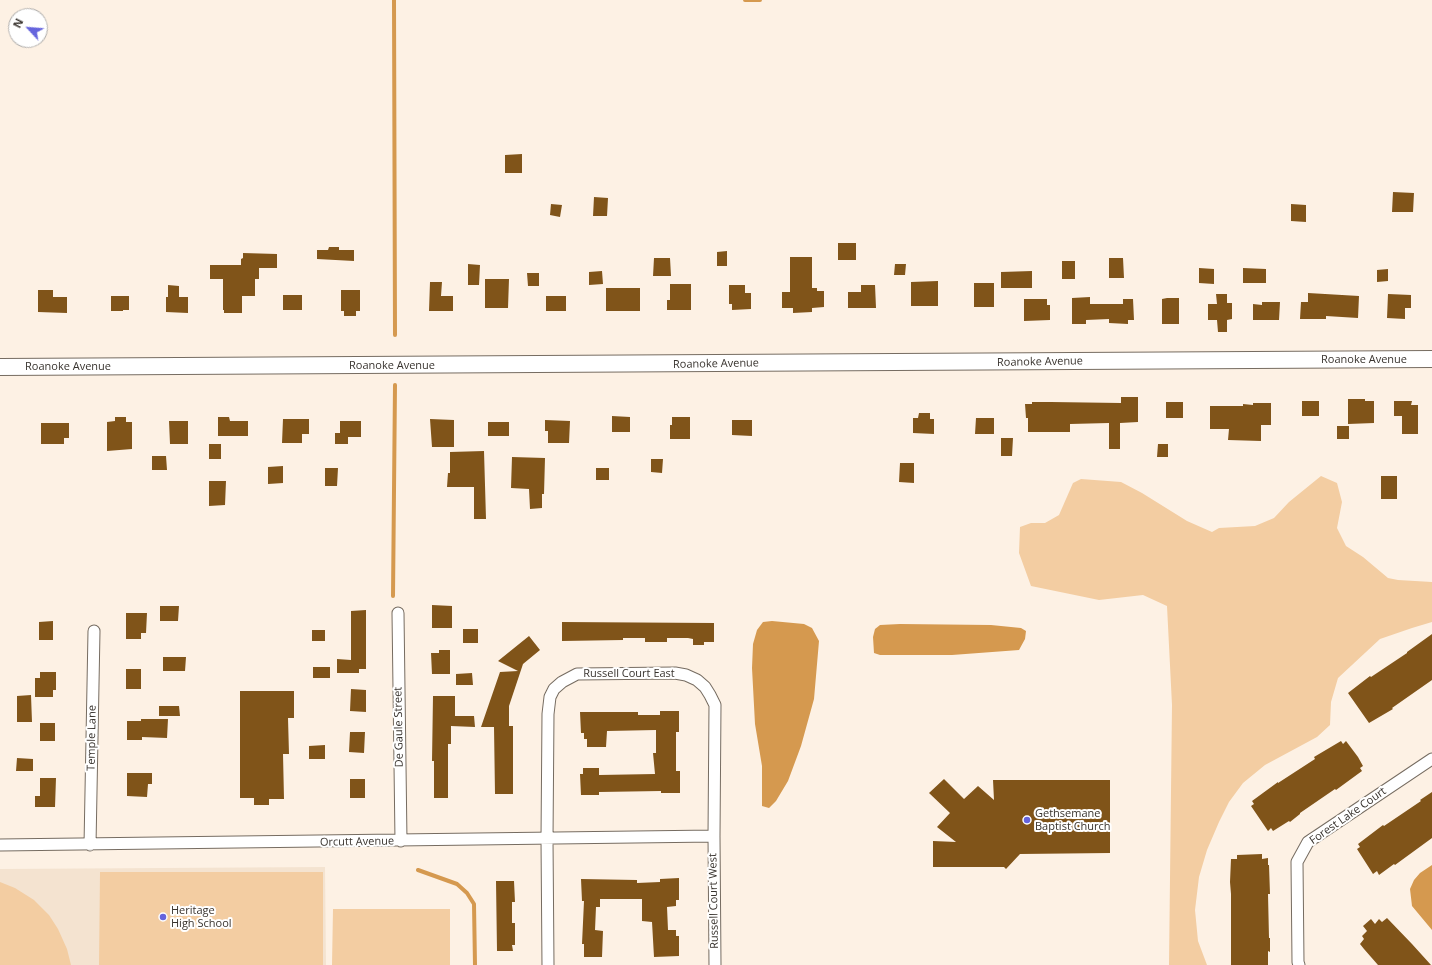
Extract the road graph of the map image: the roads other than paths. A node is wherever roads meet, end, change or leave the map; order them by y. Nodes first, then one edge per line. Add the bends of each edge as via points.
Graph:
1 (1432, 360) edge
2 (0, 367) edge
3 (398, 613) dead end
4 (94, 631) dead end
5 (1432, 759) edge
6 (714, 836) junction
7 (547, 839) junction
8 (401, 841) junction
9 (0, 845) edge
10 (90, 845) junction
11 (548, 965) edge
12 (715, 965) edge
13 (1299, 965) edge

1 - 2 street, Roanoke Avenue
3 - 8 street, De Gaule Street
4 - 10 street, Temple Lane
5 - 13 street, Forest Lake Court via 1308,842 1298,862
6 - 7 street, Orcutt Avenue
6 - 7 street, Russell Court East via 714,706 705,687 697,680 675,673 577,674 562,682 550,697
6 - 12 street, Russell Court West
7 - 8 street, Orcutt Avenue
7 - 11 street
8 - 10 street, Orcutt Avenue
9 - 10 street, Orcutt Avenue

